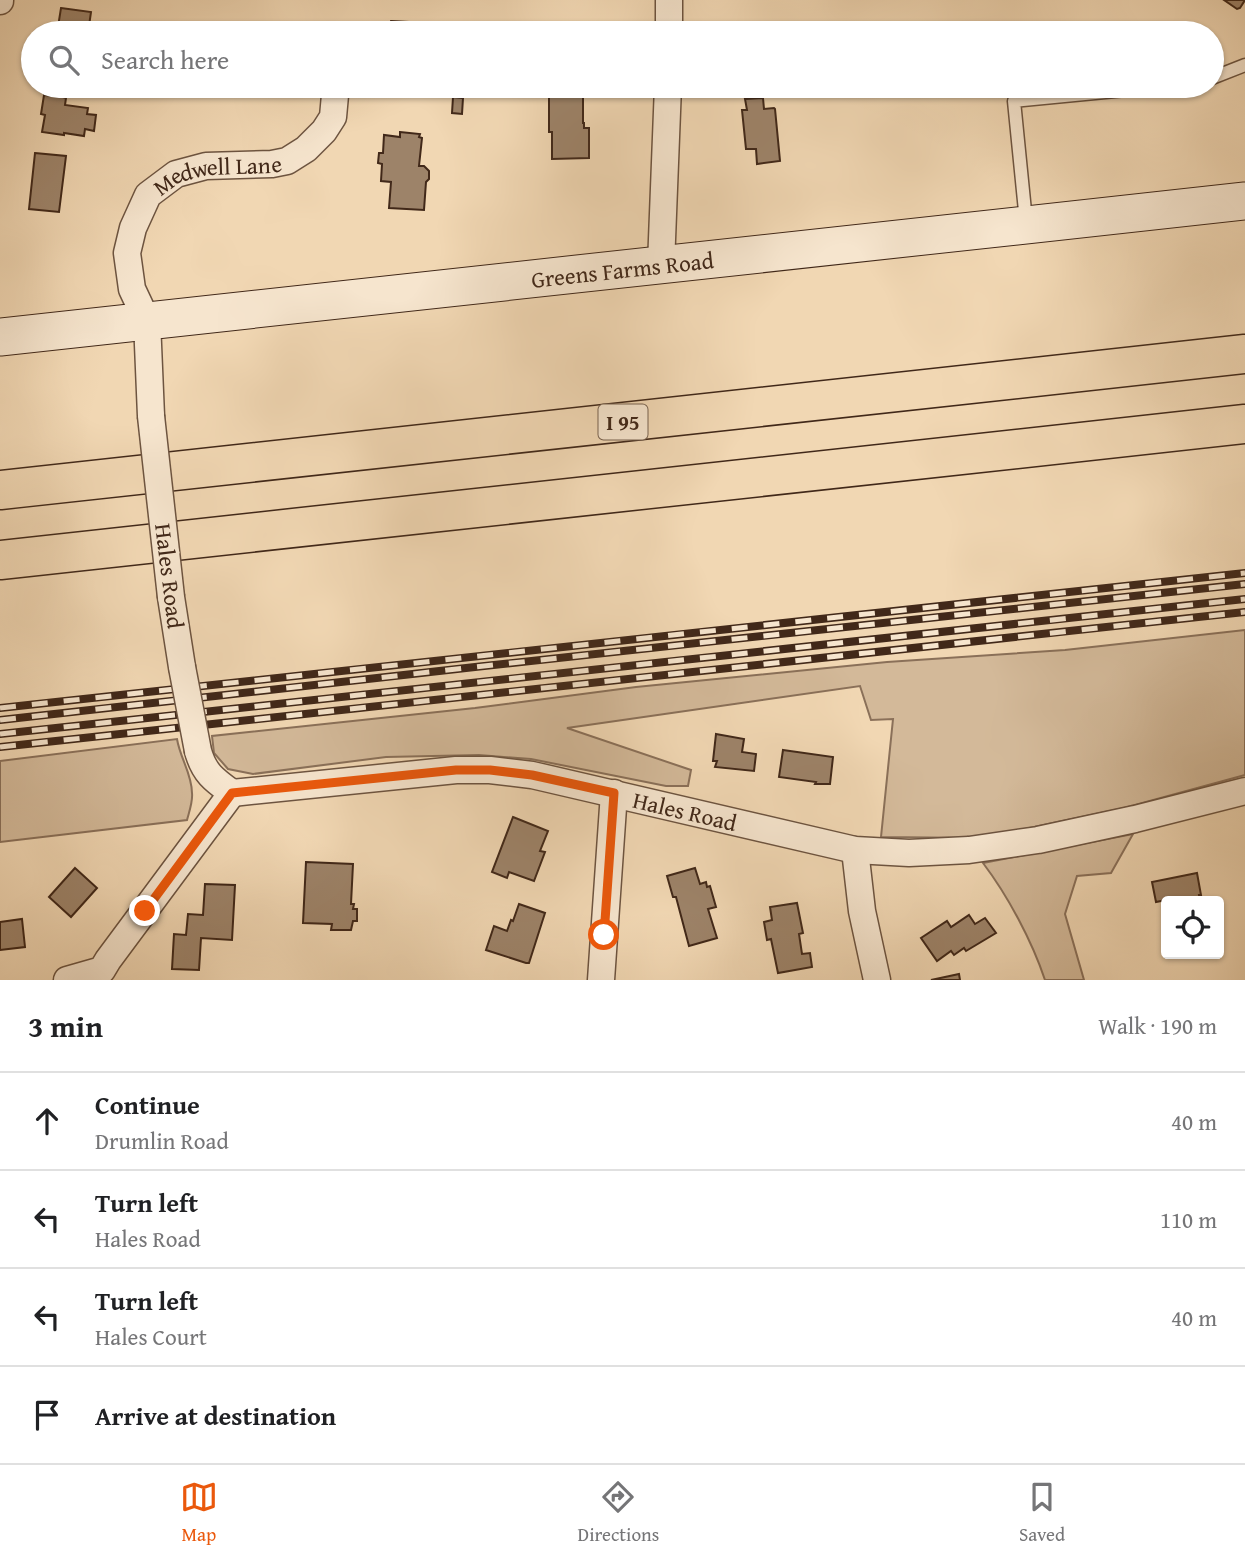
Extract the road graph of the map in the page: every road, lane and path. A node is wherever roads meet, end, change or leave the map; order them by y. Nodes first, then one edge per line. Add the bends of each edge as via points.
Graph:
1 (669, 0) edge
2 (669, 21) edge
3 (1245, 65) edge
4 (1224, 73) edge
5 (335, 98) edge
6 (667, 98) edge
7 (1045, 98) edge
8 (1245, 201) edge
9 (1026, 225) junction
10 (661, 265) junction
11 (147, 321) junction
12 (0, 337) edge
13 (1245, 354) edge
14 (1245, 424) edge
15 (0, 490) edge
16 (0, 560) edge
17 (232, 793) junction
18 (614, 793) junction
19 (1244, 796) edge
20 (855, 850) junction
21 (104, 975) edge
22 (67, 980) edge
23 (601, 980) edge
24 (877, 980) edge

1 - 2 street
3 - 4 lane
5 - 11 street, Medwell Lane via 333,117 324,131 287,161 206,166 176,174 148,195 127,253 132,289
6 - 10 street
7 - 9 lane via 1014,101
8 - 9 main road, Greens Farms Road
9 - 10 main road, Greens Farms Road
10 - 11 main road, Greens Farms Road
11 - 12 main road, Greens Farms Road
11 - 17 street, Hales Road, bridge via 151,416 182,667 201,762 213,779
13 - 15 highway, I 95
14 - 16 highway
17 - 18 street, Hales Road via 456,770 532,775
17 - 21 street
18 - 20 street, Hales Road
18 - 23 street
19 - 20 street, Hales Road via 969,850
20 - 24 street
21 - 22 street

